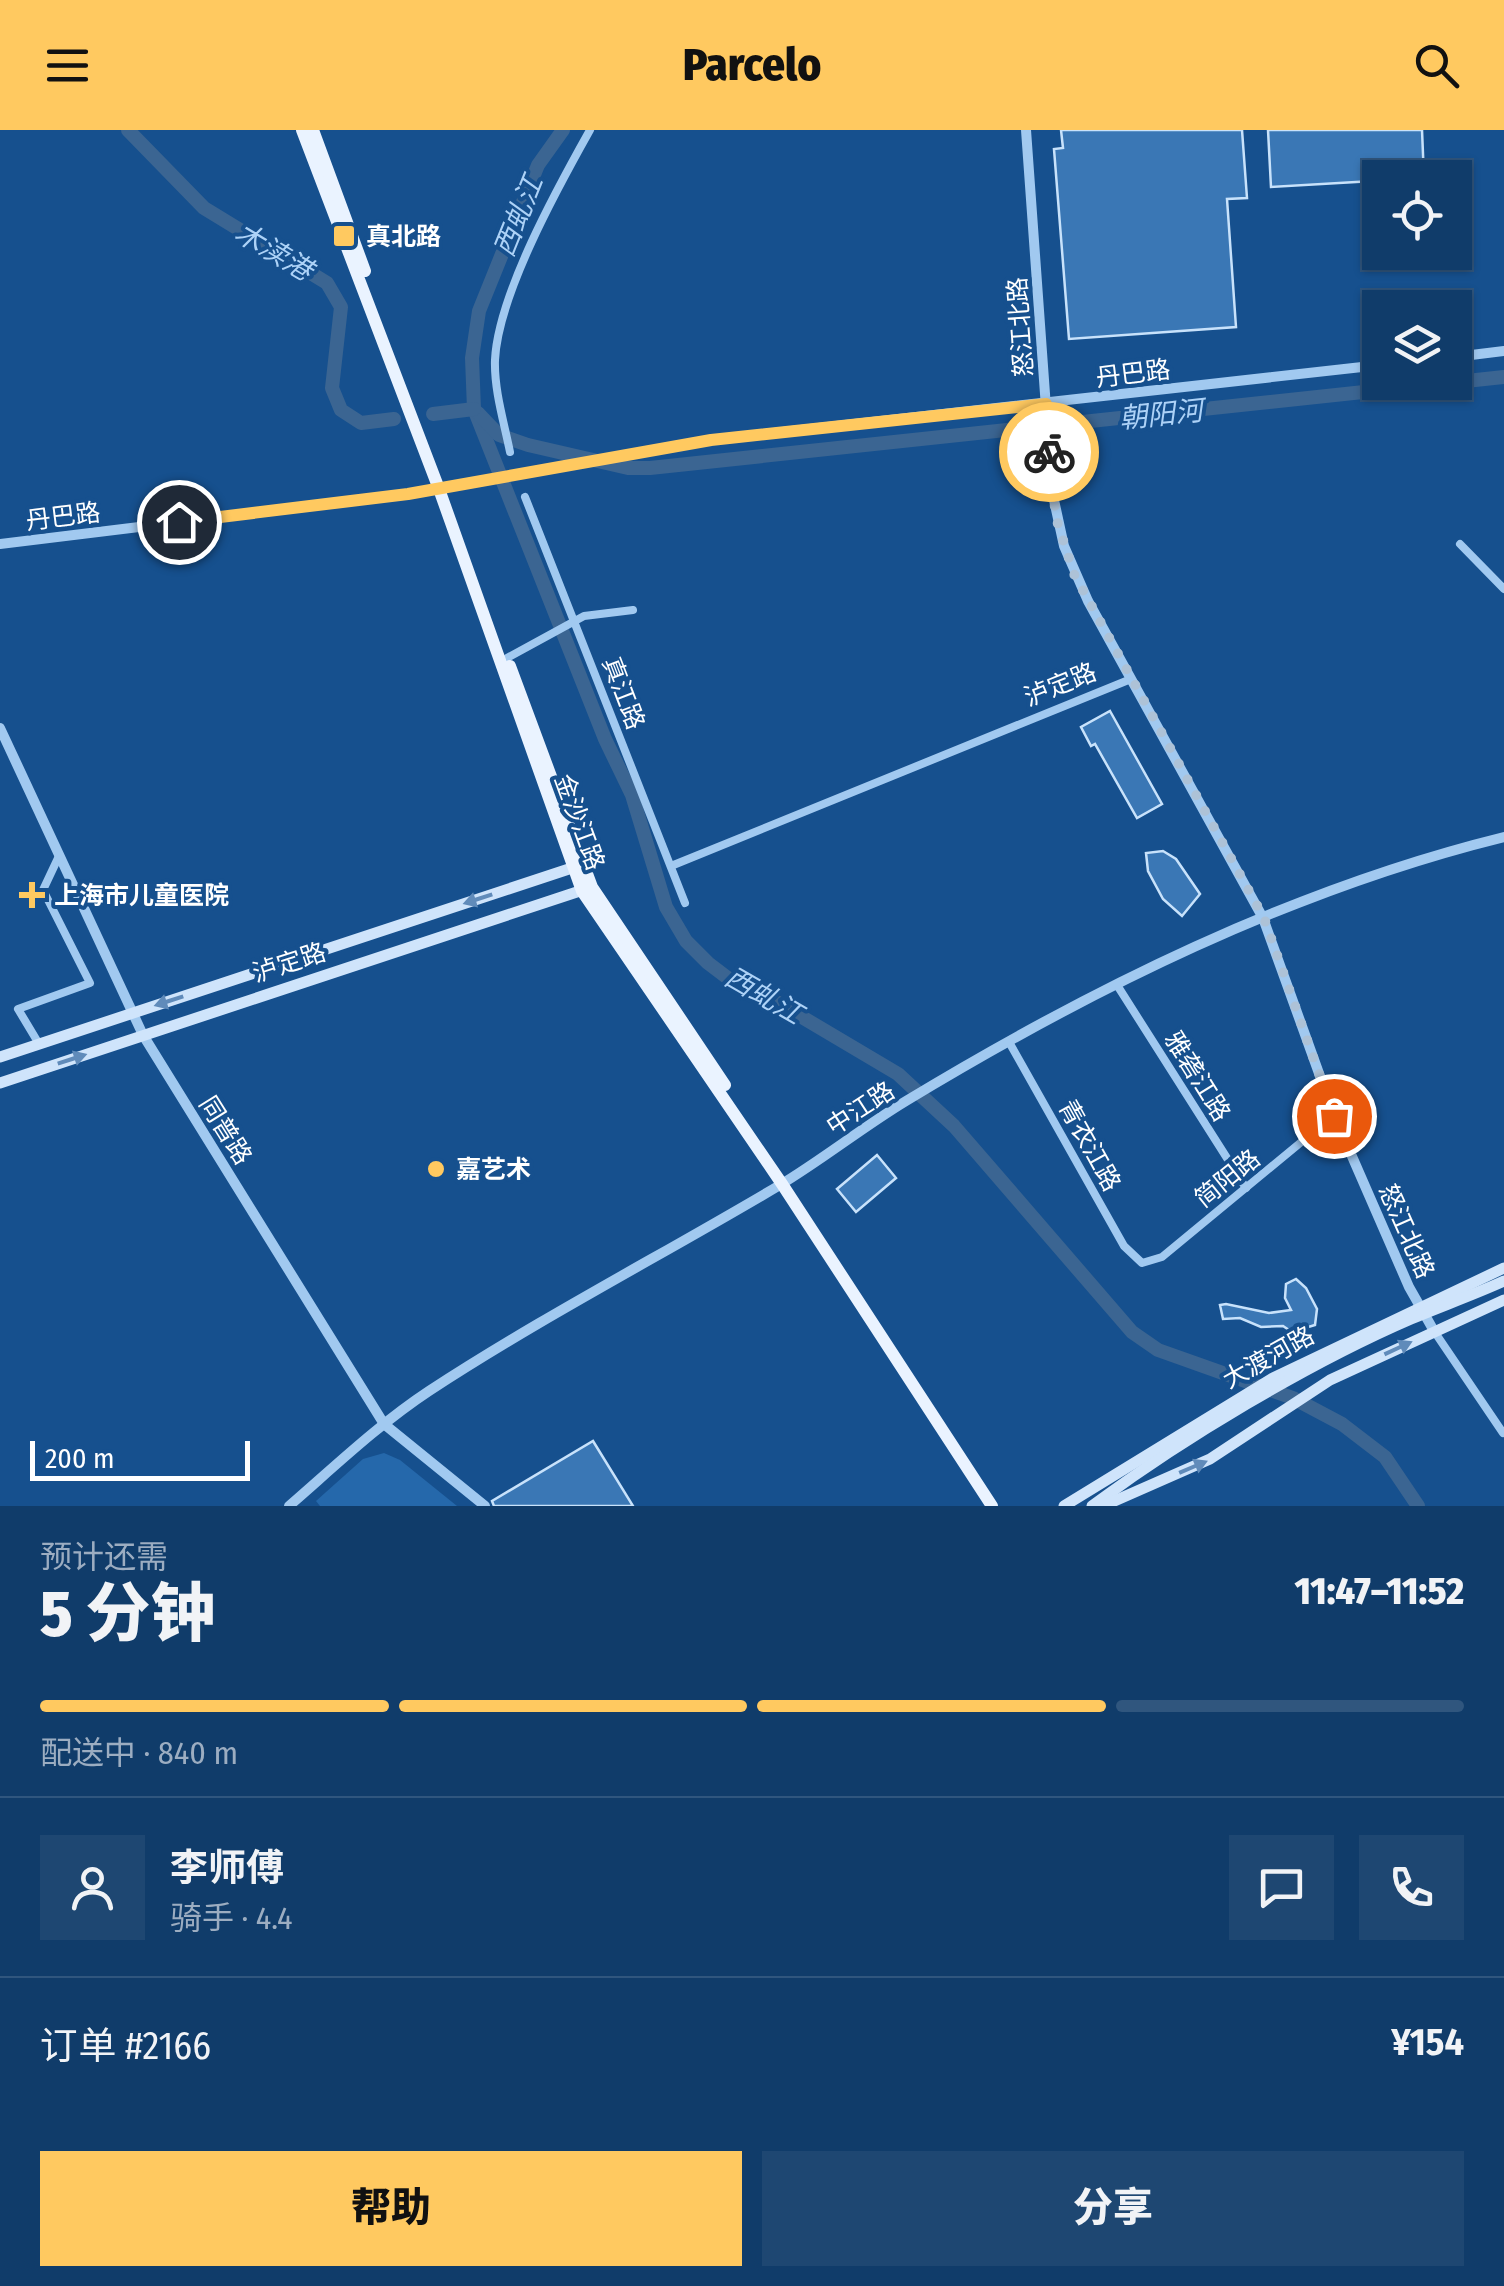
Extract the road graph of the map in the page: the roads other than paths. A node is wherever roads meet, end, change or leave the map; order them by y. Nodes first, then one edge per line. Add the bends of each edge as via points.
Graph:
1 (302, 130) edge
2 (312, 130) edge
3 (590, 130) edge
4 (1026, 130) edge
5 (1504, 351) edge
6 (1472, 355) edge
7 (1362, 367) edge
8 (1046, 404) junction
9 (510, 452) dead end
10 (442, 488) junction
11 (525, 497) dead end
12 (0, 544) edge
13 (1460, 544) dead end
14 (1504, 589) edge
15 (633, 610) dead end
16 (574, 621) junction
17 (507, 658) junction
18 (1131, 679) junction
19 (0, 728) edge
20 (1504, 837) edge
21 (59, 855) junction
22 (576, 866) junction
23 (672, 866) junction
24 (587, 889) junction
25 (686, 903) dead end
26 (1264, 918) junction
27 (1117, 984) junction
28 (132, 1014) junction
29 (143, 1036) junction
30 (1009, 1042) junction
31 (40, 1044) junction
32 (0, 1057) edge
33 (0, 1083) edge
34 (1334, 1116) junction
35 (785, 1182) junction
36 (1246, 1188) junction
37 (1142, 1263) joint
38 (1504, 1268) edge
39 (1504, 1281) edge
40 (1501, 1299) edge
41 (1421, 1310) junction
42 (1434, 1331) junction
43 (384, 1424) junction
44 (1503, 1433) edge
45 (289, 1506) edge
46 (485, 1506) edge
47 (992, 1506) edge
48 (1000, 1506) edge
49 (1064, 1506) edge
50 (1092, 1506) edge
51 (1104, 1506) edge

1 - 10 main road, 金沙江路
2 - 10 main road, 金沙江路
3 - 9 street via 539,226 498,340 496,375
4 - 8 street, 怒江北路
5 - 6 street
7 - 8 street, 丹巴路
8 - 10 street, 丹巴路 via 641,451
8 - 18 street, 怒江北路 via 1064,546
10 - 12 street, 丹巴路
10 - 17 main road, 金沙江路
10 - 22 main road, 金沙江路
11 - 16 street, 真江路
13 - 14 street
15 - 16 street
16 - 17 street
16 - 23 street, 真江路
17 - 22 main road, 金沙江路
18 - 23 street, 泸定路
18 - 26 street, 怒江北路
19 - 21 street, 同普路
20 - 26 street, 中江路 via 1448,850
21 - 28 street, 同普路
21 - 31 street via 43,890 90,983 18,1009
22 - 24 main road, 金沙江路
22 -> 28 main road, 泸定路
23 - 25 street, 真江路
24 - 29 main road, 泸定路
24 - 35 main road, 金沙江路
26 - 27 street, 中江路
26 - 34 street, 怒江北路
27 - 30 street, 中江路
27 - 36 street, 雅砻江路
28 - 29 street, 同普路
28 - 31 main road, 泸定路
33 -> 29 main road, 泸定路
29 - 43 street, 同普路
30 - 35 street, 中江路
30 - 37 street, 青衣江路 via 1124,1246
31 - 32 main road, 泸定路
34 - 36 street, 简阳路
34 - 41 street, 怒江北路
35 - 43 street, 中江路 via 467,1368
35 - 47 main road, 金沙江路
35 - 48 main road, 金沙江路
36 - 37 street, 简阳路 via 1162,1257
38 - 41 main road, 大渡河路
39 - 41 main road, 大渡河路
40 - 42 main road, 大渡河路
41 - 42 street, 怒江北路
41 - 49 main road, 大渡河路 via 1273,1378
41 - 50 main road, 大渡河路 via 1269,1394
42 - 44 street, 怒江北路
51 -> 42 main road, 大渡河路 via 1210,1459 1311,1391
43 - 45 street, 中江路
43 - 46 street, 同普路

